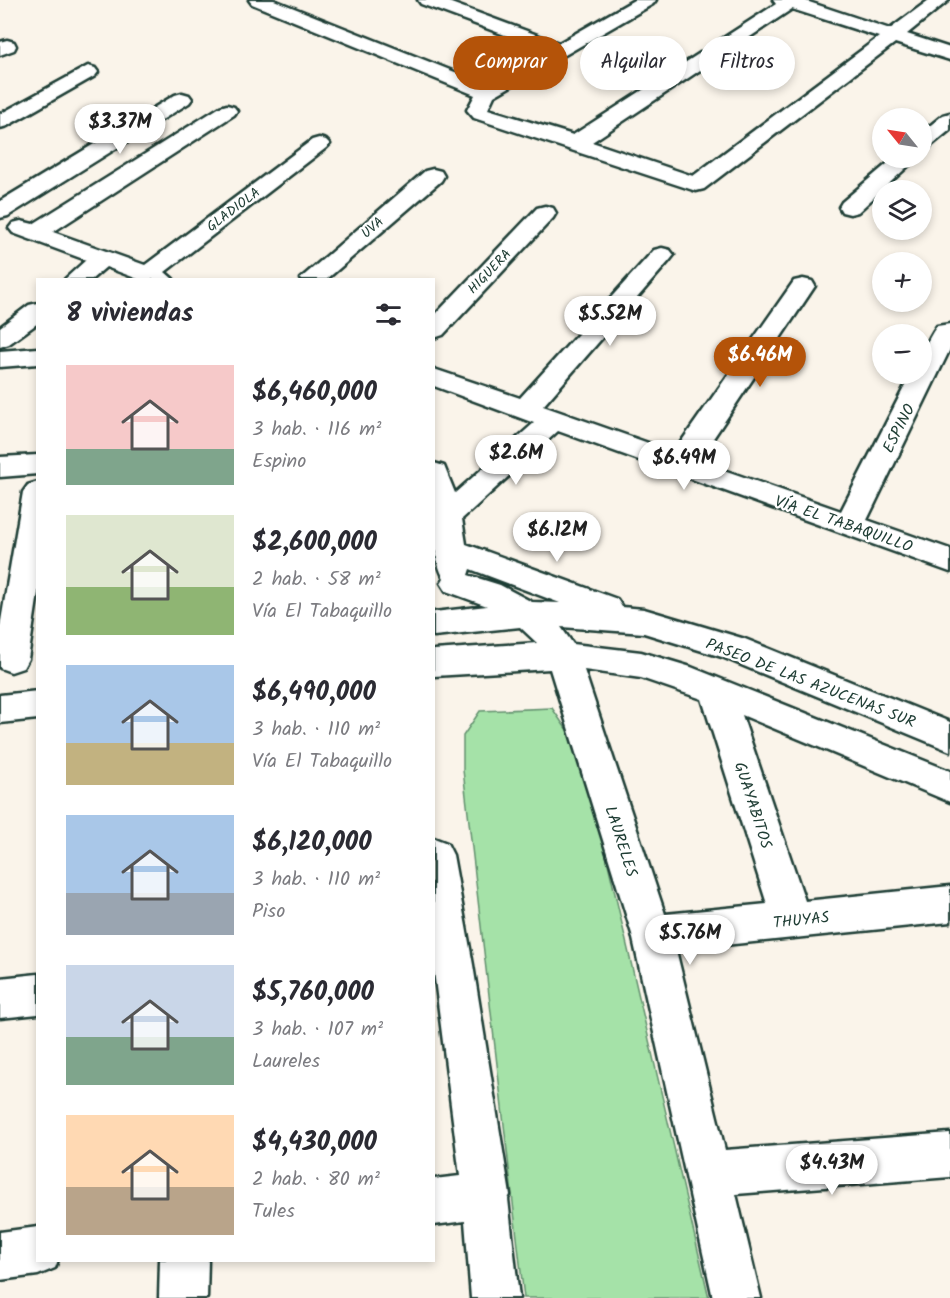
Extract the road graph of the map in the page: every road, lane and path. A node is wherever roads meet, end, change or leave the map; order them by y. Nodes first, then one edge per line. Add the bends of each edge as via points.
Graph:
1 (258, 0) edge
2 (427, 0) edge
3 (608, 0) edge
4 (940, 0) edge
5 (788, 1) edge
6 (640, 4) edge
7 (523, 36) edge
8 (893, 36) junction
9 (568, 46) edge
10 (950, 54) edge
11 (88, 72) dead end
12 (490, 90) edge
13 (486, 92) junction
14 (182, 99) dead end
15 (227, 111) dead end
16 (950, 118) edge
17 (0, 122) edge
18 (932, 134) edge
19 (576, 143) junction
20 (319, 144) dead end
21 (895, 168) edge
22 (433, 176) dead end
23 (850, 207) dead end
24 (0, 211) edge
25 (544, 213) dead end
26 (0, 220) edge
27 (35, 233) junction
28 (662, 255) dead end
29 (103, 258) junction
30 (154, 277) edge
31 (77, 278) edge
32 (313, 278) edge
33 (804, 286) dead end
34 (36, 312) edge
35 (435, 329) edge
36 (946, 331) dead end
37 (0, 339) edge
38 (36, 356) edge
39 (0, 359) edge
40 (435, 377) edge
41 (525, 410) junction
42 (553, 421) junction
43 (36, 464) edge
44 (680, 465) junction
45 (0, 467) edge
46 (435, 476) edge
47 (36, 507) edge
48 (447, 516) junction
49 (849, 525) junction
50 (452, 550) junction
51 (950, 561) edge
52 (457, 583) junction
53 (528, 614) junction
54 (644, 621) junction
55 (435, 623) edge
56 (435, 627) edge
57 (563, 656) junction
58 (16, 658) edge
59 (435, 663) edge
60 (716, 690) junction
61 (36, 705) edge
62 (0, 709) edge
63 (950, 736) edge
64 (950, 788) edge
65 (435, 867) edge
66 (950, 904) edge
67 (792, 920) junction
68 (652, 934) junction
69 (443, 964) edge
70 (36, 994) edge
71 (0, 998) edge
72 (950, 1155) edge
73 (708, 1174) junction
74 (487, 1195) junction
75 (435, 1202) edge
76 (36, 1251) edge
77 (0, 1256) edge
78 (184, 1262) edge
79 (183, 1298) edge
80 (495, 1298) edge
81 (737, 1298) edge

1 - 13 street
2 - 7 street
3 - 6 street
4 - 8 street
5 - 8 street
5 - 19 street
6 - 9 street
8 - 10 street
8 - 19 street via 696,184
11 - 17 street
12 - 13 street
13 - 19 street via 477,111 481,114
14 - 24 street
15 - 27 street
16 - 18 street
20 - 30 street, GLADIOLA
21 - 23 street
22 - 32 street, UVA
25 - 35 street, HIGUERA
26 - 27 street
27 - 29 street
28 - 41 street
29 - 30 street
29 - 31 street
33 - 44 street
34 - 37 street
36 - 49 street, ESPINO
38 - 39 street
40 - 41 street, VÍA EL TABAQUILLO
41 - 42 street, VÍA EL TABAQUILLO
42 - 44 street, VÍA EL TABAQUILLO
42 - 48 street
43 - 45 street
44 - 49 street, VÍA EL TABAQUILLO
46 - 48 street
47 - 58 street
48 - 50 street
49 - 51 street, VÍA EL TABAQUILLO
50 - 52 street
50 - 54 street
52 - 53 street, LAURELES via 508,601
52 - 55 street via 439,608
53 - 54 street, PASEO DE LAS AZUCENAS SUR
53 - 56 street, PASEO DE LAS AZUCENAS SUR
53 - 57 street, LAURELES
54 - 63 street, PASEO DE LAS AZUCENAS SUR via 733,648
57 - 59 street via 501,656
57 - 60 street via 641,665
57 - 68 street, LAURELES
60 - 64 street
60 - 67 street, GUAYABITOS
61 - 62 street
65 - 69 street
66 - 67 street, THUYAS
67 - 68 street, THUYAS
68 - 73 street, LAURELES
69 - 74 street
70 - 71 street
72 - 73 street
73 - 81 street, LAURELES
74 - 75 street
74 - 80 street
76 - 77 street
78 - 79 street

